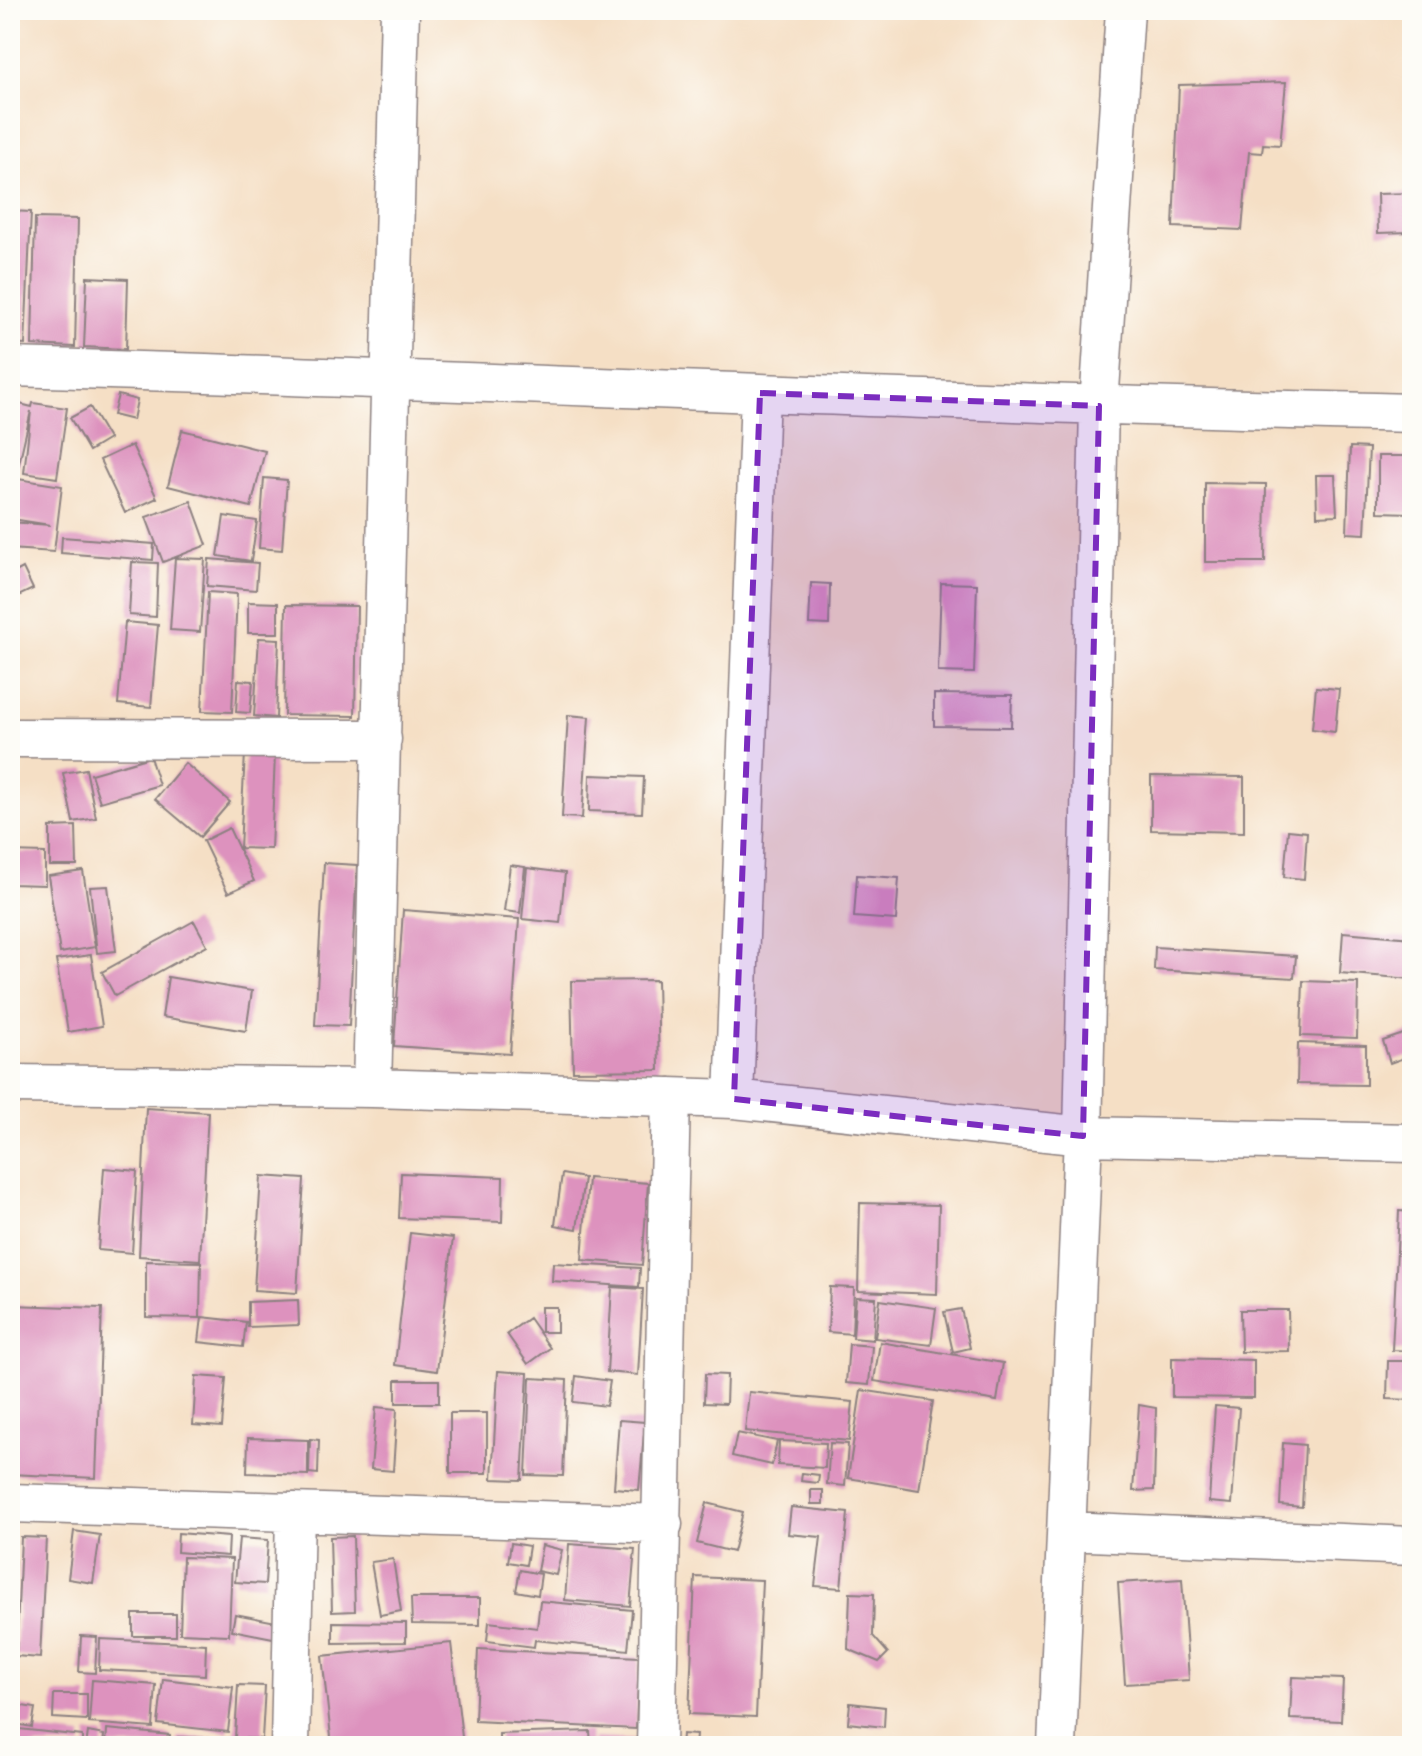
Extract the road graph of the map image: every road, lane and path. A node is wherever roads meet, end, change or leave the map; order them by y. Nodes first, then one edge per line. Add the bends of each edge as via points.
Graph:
1 (400, 10) edge
2 (1125, 10) edge
3 (10, 367) edge
4 (389, 378) junction
5 (760, 393) junction
6 (1099, 406) junction
7 (1412, 413) edge
8 (10, 738) edge
9 (382, 739) junction
10 (10, 1084) edge
11 (372, 1088) junction
12 (671, 1097) junction
13 (734, 1099) junction
14 (1083, 1136) junction
15 (1412, 1143) edge
16 (10, 1503) edge
17 (295, 1512) junction
18 (663, 1524) junction
19 (1067, 1531) junction
20 (1412, 1546) edge
21 (290, 1746) edge
22 (656, 1746) edge
23 (1057, 1746) edge

1 - 4 street
2 - 6 street
3 - 4 street
4 - 5 street
4 - 9 street
5 - 6 street
5 - 13 street
6 - 7 street
6 - 14 street
8 - 9 street
9 - 11 street
10 - 11 street
11 - 12 street
12 - 13 street
12 - 18 street
13 - 14 street
14 - 15 street
14 - 19 street
16 - 17 street
17 - 18 street
17 - 21 street
18 - 22 street
19 - 20 street
19 - 23 street

